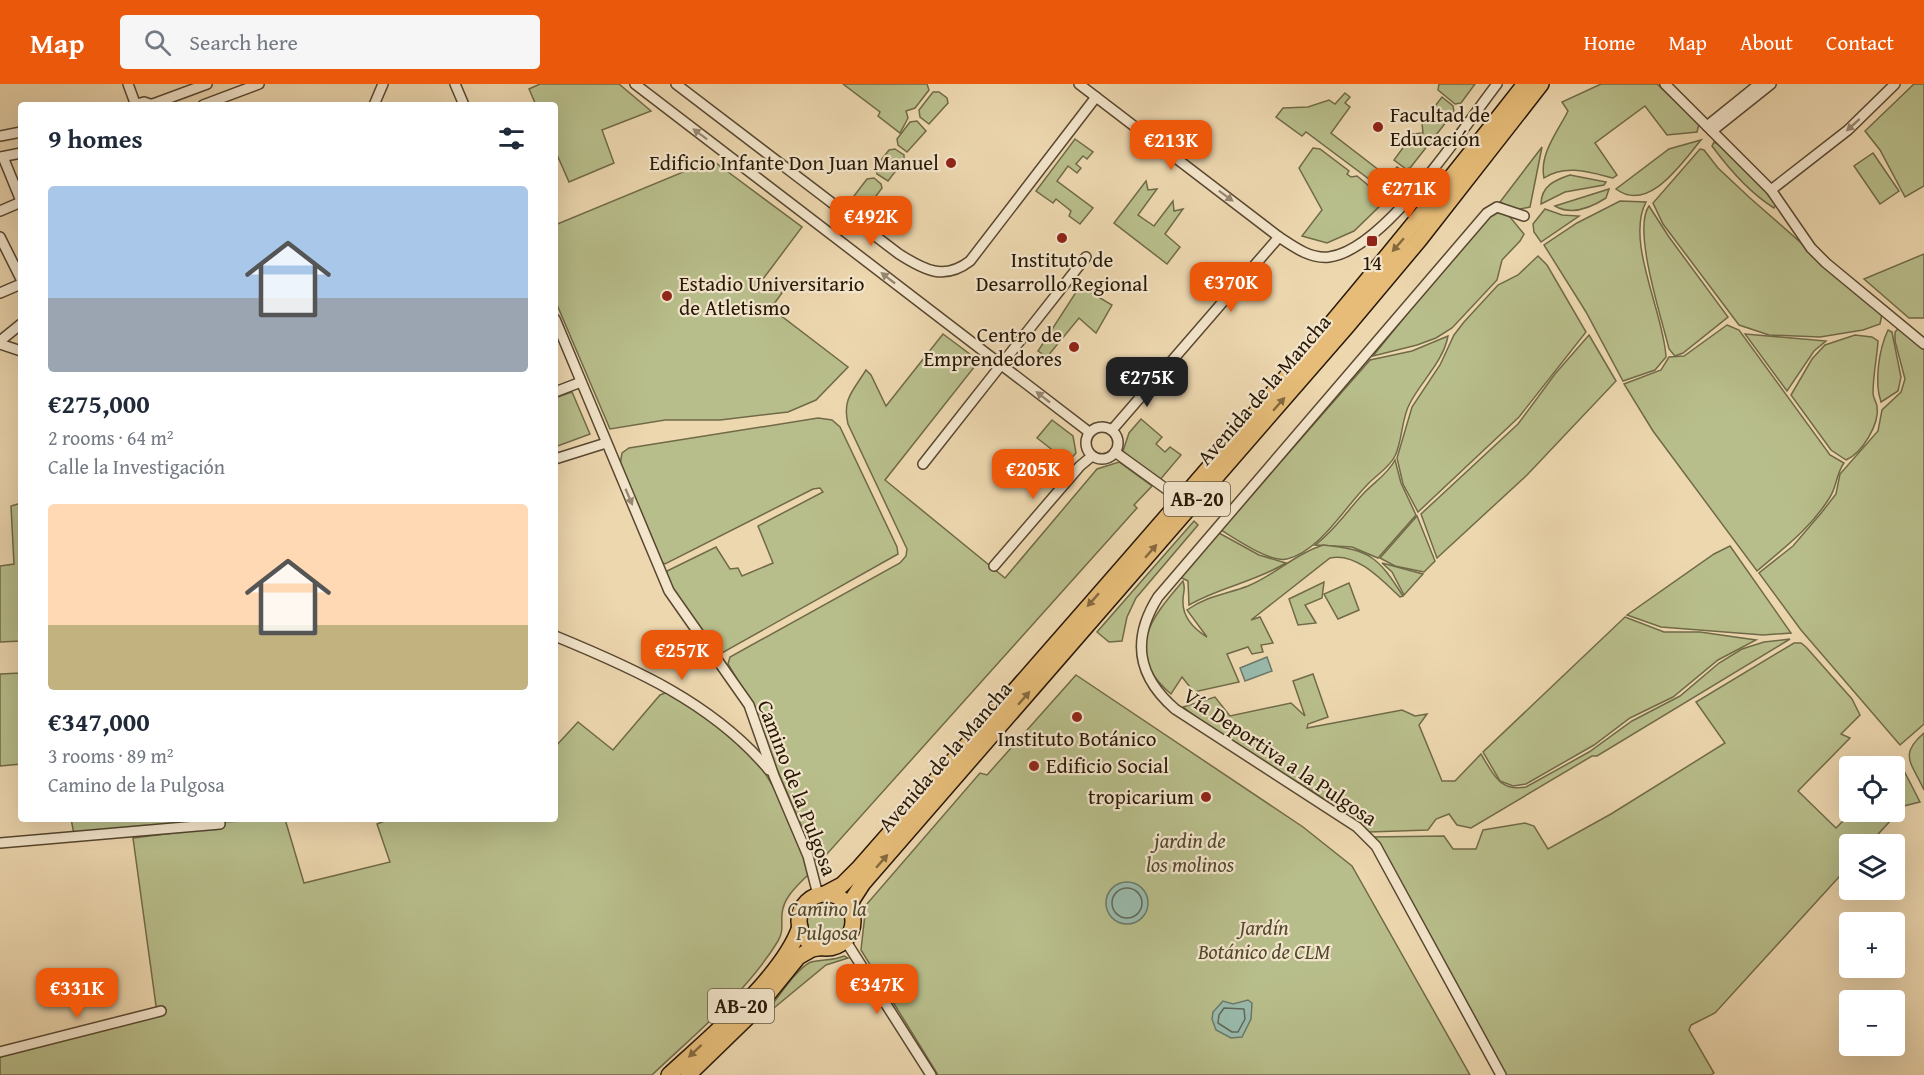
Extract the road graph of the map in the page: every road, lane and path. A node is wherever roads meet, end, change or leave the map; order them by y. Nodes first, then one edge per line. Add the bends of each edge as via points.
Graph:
1 (128, 84) edge
2 (207, 84) edge
3 (259, 84) edge
4 (383, 84) edge
5 (455, 84) edge
6 (635, 84) edge
7 (676, 84) edge
8 (1079, 84) edge
9 (1497, 84) edge
10 (1525, 84) edge
11 (1541, 84) edge
12 (1665, 84) edge
13 (1759, 84) edge
14 (1771, 84) edge
15 (1895, 84) edge
16 (1096, 97) junction
17 (133, 102) edge
18 (158, 102) edge
19 (211, 102) edge
20 (375, 102) edge
21 (463, 102) edge
22 (1710, 128) junction
23 (18, 133) edge
24 (0, 136) edge
25 (18, 154) edge
26 (1, 157) edge
27 (1771, 190) junction
28 (18, 195) edge
29 (18, 203) edge
30 (0, 211) edge
31 (1524, 216) dead end
32 (0, 237) edge
33 (1279, 237) junction
34 (1086, 257) dead end
35 (18, 273) edge
36 (18, 285) edge
37 (0, 293) edge
38 (18, 327) edge
39 (558, 328) edge
40 (0, 342) edge
41 (1924, 344) edge
42 (18, 350) edge
43 (1001, 365) junction
44 (581, 382) junction
45 (558, 391) edge
46 (1112, 430) junction
47 (1089, 432) junction
48 (606, 443) junction
49 (1115, 452) junction
50 (1092, 456) junction
51 (558, 458) edge
52 (923, 464) dead end
53 (1180, 498) junction
54 (994, 566) dead end
55 (558, 637) edge
56 (774, 776) junction
57 (220, 824) dead end
58 (0, 843) edge
59 (822, 894) junction
60 (851, 910) junction
61 (800, 927) junction
62 (845, 940) junction
63 (823, 947) junction
64 (161, 1011) dead end
65 (0, 1052) edge
66 (669, 1075) edge
67 (688, 1075) edge
68 (931, 1075) edge
69 (1501, 1075) edge

1 - 17 street
2 - 18 street
3 - 19 street
4 - 20 street
5 - 21 street
43 -> 6 street
7 - 16 street via 899,254 923,269 942,273 970,261
8 - 16 street
9 - 33 street via 1407,201 1357,247 1318,256 1302,252
10 -> 53 main road, Avenida de la Mancha / AB-20 via 1414,226
60 -> 11 main road, Avenida de la Mancha / AB-20 via 852,900 863,883 1376,291
12 - 22 street
13 - 22 street
14 - 22 street
15 -> 27 street via 1848,129
16 -> 33 street
22 - 27 street
23 - 24 street
25 - 26 street
26 - 28 street
27 - 41 street via 1818,256
29 - 30 street
31 - 69 street, Vía Deportiva a la Pulgosa via 1497,207 1487,213 1158,597 1144,622 1141,638 1150,680 1168,703 1357,826 1376,846
32 - 35 street
33 - 46 street
34 - 43 street
36 - 37 street
38 - 40 street
39 - 44 street, Camino de la Pulgosa
40 - 42 street
47 -> 43 street
43 - 52 street
44 - 45 street
44 - 48 street, Camino de la Pulgosa
46 - 47 street via 1098,427
46 - 49 street via 1118,443
47 - 50 street via 1086,445
48 - 51 street
48 -> 56 street, Camino de la Pulgosa via 669,591 749,705
49 - 50 street via 1102,459
49 - 53 street
50 - 54 street
53 -> 59 main road, Avenida de la Mancha / AB-20 via 860,867 842,885
55 - 56 street via 629,667 711,716
56 - 59 street, Camino de la Pulgosa
57 - 58 street
59 - 60 main road via 841,898
59 - 61 main road, AB-20 via 805,904
60 - 62 main road, AB-20 via 853,925
61 - 63 main road via 807,940
61 -> 66 main road, AB-20 via 788,951 760,986
62 - 63 main road
62 - 68 street
63 - 67 main road, AB-20 via 807,951 794,962 755,1010
64 - 65 street

